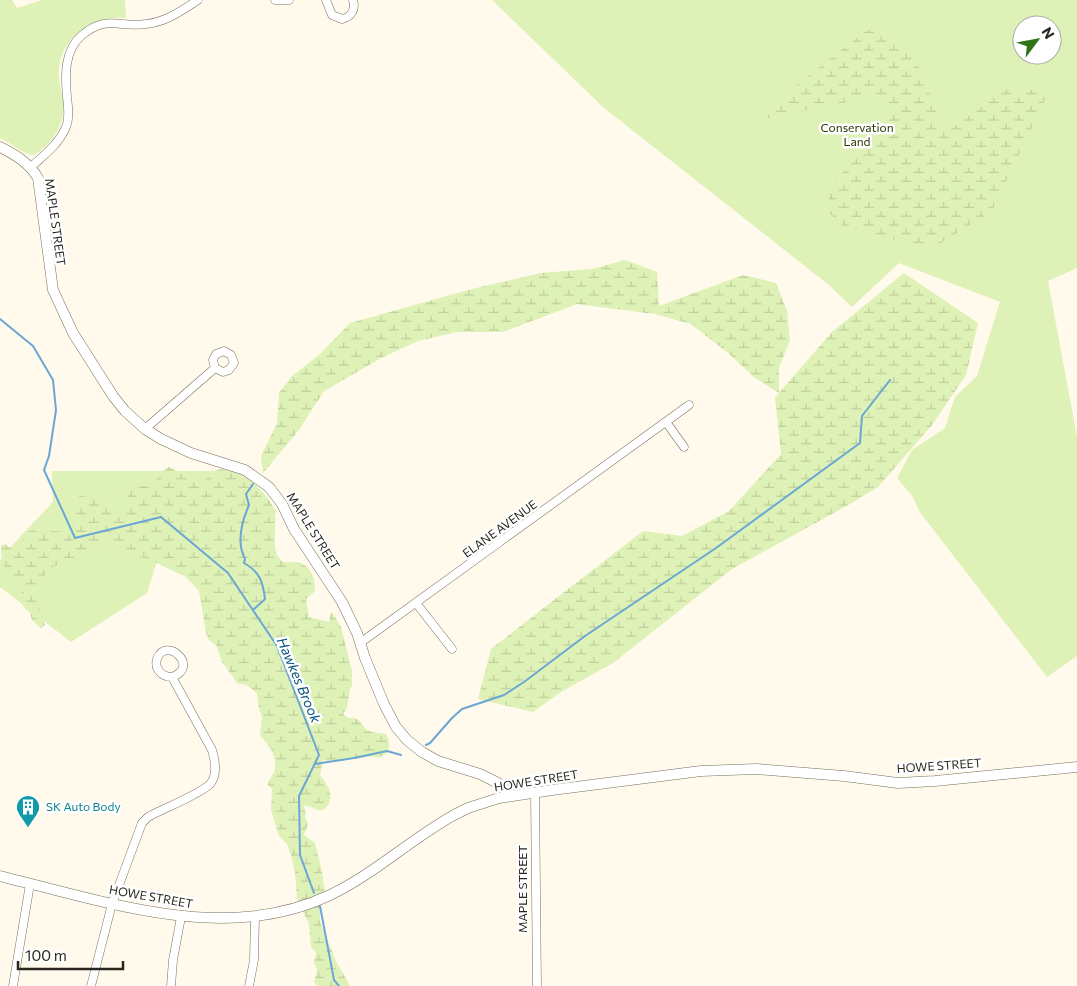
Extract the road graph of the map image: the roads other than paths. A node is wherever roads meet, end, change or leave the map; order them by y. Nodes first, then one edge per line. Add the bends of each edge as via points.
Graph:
1 (198, 0) edge
2 (275, 0) edge
3 (289, 0) edge
4 (326, 0) edge
5 (353, 0) edge
6 (0, 147) edge
7 (31, 167) junction
8 (215, 368) dead end
9 (688, 405) dead end
10 (666, 422) junction
11 (145, 429) junction
12 (684, 447) dead end
13 (416, 603) junction
14 (360, 643) junction
15 (452, 649) dead end
16 (172, 677) dead end
17 (1077, 767) edge
18 (535, 792) junction
19 (513, 796) junction
20 (0, 876) edge
21 (30, 884) junction
22 (112, 904) junction
23 (255, 916) junction
24 (181, 917) junction
25 (13, 986) edge
26 (90, 986) edge
27 (171, 986) edge
28 (249, 986) edge
29 (537, 986) edge

1 - 7 street via 159,22 107,22 90,29 76,41 68,58 67,126 53,148
2 - 3 street
4 - 5 street via 332,15 342,19 353,12
6 - 7 street, MAPLE STREET
7 - 11 street, MAPLE STREET via 38,178 52,290 108,389
8 - 11 street
9 - 10 street, ELANE AVENUE
10 - 12 street
10 - 13 street, ELANE AVENUE
11 - 14 street, MAPLE STREET via 191,453 245,470 269,487 342,602
13 - 14 street, ELANE AVENUE
13 - 15 street
14 - 19 street, MAPLE STREET via 384,704 407,740 438,761 498,783
16 - 22 street via 212,750 216,761 214,775 210,784 192,796 142,823
17 - 18 street, HOWE STREET via 898,782 734,769
18 - 19 street, HOWE STREET
18 - 29 street, MAPLE STREET
19 - 23 street, HOWE STREET via 454,815 328,896 290,910
20 - 21 street, HOWE STREET
21 - 22 street, HOWE STREET
21 - 25 street
22 - 24 street, HOWE STREET
22 - 26 street
23 - 24 street, HOWE STREET
23 - 28 street via 254,960
24 - 27 street

